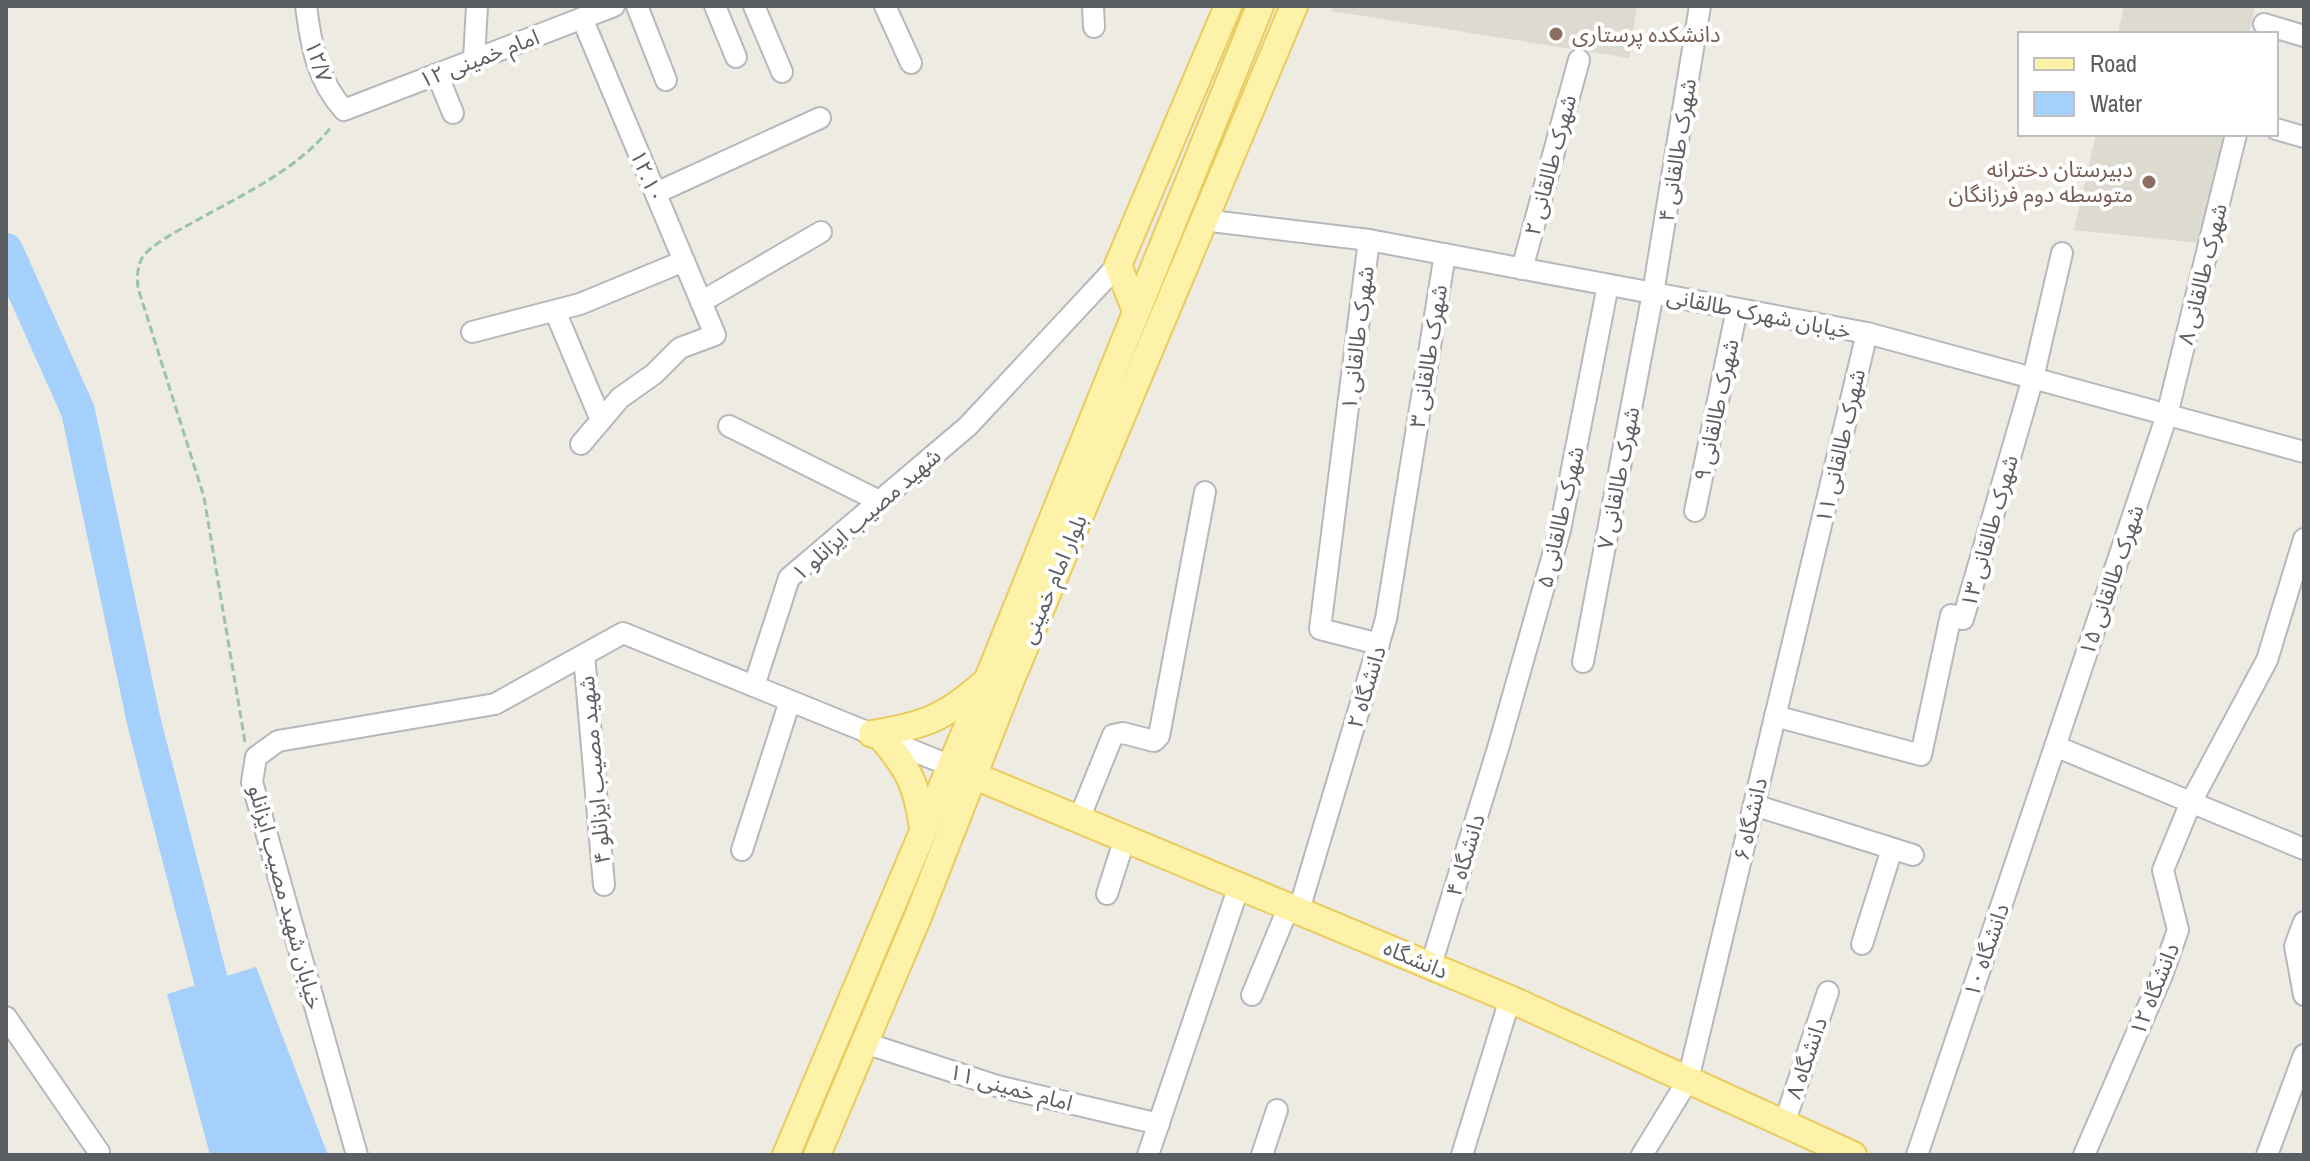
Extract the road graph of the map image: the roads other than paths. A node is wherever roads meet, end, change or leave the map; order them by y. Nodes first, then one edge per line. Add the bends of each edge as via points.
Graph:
1 (306, 6) edge
2 (477, 6) edge
3 (637, 6) edge
4 (715, 6) edge
5 (754, 6) edge
6 (885, 6) edge
7 (1093, 6) edge
8 (1228, 6) edge
9 (1260, 6) edge
10 (1294, 6) edge
11 (1700, 6) edge
12 (597, 11) edge
13 (2264, 21) edge
14 (1094, 27) dead end
15 (2304, 36) edge
16 (736, 57) dead end
17 (474, 59) junction
18 (1579, 60) dead end
19 (911, 63) dead end
20 (782, 72) dead end
21 (437, 74) junction
22 (666, 80) dead end
23 (344, 110) joint
24 (453, 113) dead end
25 (820, 118) dead end
26 (2278, 130) edge
27 (2236, 136) edge
28 (2304, 137) edge
29 (1156, 177) junction
30 (656, 193) junction
31 (1181, 201) junction
32 (1203, 220) junction
33 (821, 232) dead end
34 (1369, 240) junction
35 (2062, 253) dead end
36 (1445, 254) junction
37 (684, 261) junction
38 (1118, 265) junction
39 (1522, 269) junction
40 (1608, 285) junction
41 (1653, 293) junction
42 (701, 302) junction
43 (1737, 309) junction
44 (555, 311) junction
45 (1136, 311) junction
46 (472, 332) dead end
47 (1867, 333) junction
48 (2033, 378) junction
49 (2167, 415) junction
50 (601, 420) junction
51 (729, 426) dead end
52 (581, 444) dead end
53 (2304, 452) edge
54 (1412, 458) joint
55 (1205, 492) dead end
56 (879, 501) junction
57 (1695, 511) dead end
58 (2304, 539) edge
59 (1813, 559) joint
60 (1379, 644) junction
61 (584, 655) junction
62 (1583, 662) dead end
63 (987, 680) junction
64 (754, 686) junction
65 (790, 701) junction
66 (1775, 716) junction
67 (877, 736) junction
68 (1499, 745) joint
69 (2055, 746) junction
70 (962, 770) junction
71 (2191, 802) junction
72 (1754, 805) junction
73 (1079, 819) junction
74 (924, 830) junction
75 (1125, 838) junction
76 (1892, 849) junction
77 (2304, 849) edge
78 (742, 850) dead end
79 (1913, 855) dead end
80 (604, 885) dead end
81 (1239, 886) junction
82 (1107, 894) dead end
83 (1294, 908) junction
84 (2304, 922) edge
85 (1862, 944) dead end
86 (1431, 965) junction
87 (1828, 992) dead end
88 (1252, 995) dead end
89 (2304, 995) edge
90 (1510, 999) junction
91 (6, 1017) edge
92 (865, 1043) junction
93 (2304, 1055) edge
94 (1688, 1080) junction
95 (1277, 1110) dead end
96 (1159, 1124) junction
97 (1784, 1124) junction
98 (1815, 1147) edge
99 (99, 1152) dead end
100 (357, 1155) edge
101 (786, 1155) edge
102 (817, 1155) edge
103 (1148, 1155) edge
104 (1262, 1155) edge
105 (1462, 1155) edge
106 (1642, 1155) edge
107 (1853, 1155) edge
108 (1917, 1155) edge
109 (2084, 1155) edge
110 (2267, 1155) edge

1 - 23 street, ۱۲/۷ via 312,49 329,93
2 - 17 street
3 - 22 street
4 - 16 street
5 - 20 street
6 - 19 street
7 - 14 street
8 - 29 main road
9 - 31 main road, بلوار امام خمینی
10 - 32 main road, بلوار امام خمینی
11 - 41 street, شهرک طالقانی ۴
12 - 17 street, امام خمینی ۱۲
12 - 30 street, ۱۲.۱۰
13 - 15 street
17 - 21 street, امام خمینی ۱۲
18 - 39 street, شهرک طالقانی ۲
21 - 23 street, امام خمینی ۱۲
21 - 24 street
25 - 30 street
26 - 28 street
27 - 49 street, شهرک طالقانی ۸
29 - 31 main road
29 - 38 main road
30 - 37 street, ۱۲.۱۰
31 - 32 main road
31 - 45 main road, بلوار امام خمینی
32 - 34 street, خیابان شهرک طالقانی
32 - 70 main road, بلوار امام خمینی via 1010,682
33 - 42 street
34 - 36 street, خیابان شهرک طالقانی
34 - 60 street, شهرک طالقانی ۱ via 1320,629
35 - 48 street
36 - 39 street, خیابان شهرک طالقانی
36 - 54 street, شهرک طالقانی ۳
37 - 42 street, ۱۲.۱۰
37 - 44 street
38 - 45 main road
38 - 56 street, شهید مصیب ایزانلو ۱ via 968,426
39 - 40 street, خیابان شهرک طالقانی
40 - 41 street, خیابان شهرک طالقانی
40 - 68 street, شهرک طالقانی ۵ via 1560,530
41 - 43 street, خیابان شهرک طالقانی
41 - 62 street, شهرک طالقانی ۷
42 - 50 street, ۱۲.۱۰ via 715,335 680,348
43 - 47 street, خیابان شهرک طالقانی
43 - 57 street, شهرک طالقانی ۹
44 - 46 street
44 - 50 street
45 - 63 main road, بلوار امام خمینی
47 - 48 street, خیابان شهرک طالقانی
47 - 59 street, شهرک طالقانی ۱۱
48 - 49 street, خیابان شهرک طالقانی
48 - 66 street, شهرک طالقانی ۱۳ via 1963,619 1951,615 1921,755
49 - 53 street, خیابان شهرک طالقانی
49 - 69 street, شهرک طالقانی ۱۵
50 - 52 street
51 - 56 street
54 - 60 street, دانشگاه ۲
55 - 73 street via 1159,736 1154,741 1113,735
56 - 64 street, شهید مصیب ایزانلو ۱ via 789,578
58 - 71 street, دانشگاه ۱۲ via 2267,660
59 - 66 street, دانشگاه ۶
60 - 83 street, دانشگاه ۲
61 - 64 street, خیابان شهید مصیب ایزانلو via 623,633
61 - 80 street, شهید مصیب ایزانلو ۴
61 - 100 street, خیابان شهید مصیب ایزانلو via 495,704 278,741 256,757 252,782
63 - 67 main road via 954,709 915,727
63 - 70 main road, بلوار امام خمینی
64 - 65 street, خیابان شهید مصیب ایزانلو
65 - 67 street, خیابان شهید مصیب ایزانلو
65 - 78 street
66 - 72 street, دانشگاه ۶
67 - 70 street, خیابان شهید مصیب ایزانلو
67 - 74 main road via 905,765 919,796
68 - 86 street, دانشگاه ۴
69 - 71 street
69 - 108 street, دانشگاه ۱۰
70 - 73 main road, دانشگاه
70 - 74 main road, بلوار امام خمینی
70 - 92 main road, بلوار امام خمینی via 917,919
71 - 77 street
71 - 109 street, دانشگاه ۱۲ via 2163,870 2178,930
72 - 76 street
72 - 94 street, دانشگاه ۶
73 - 75 main road, دانشگاه
74 - 101 main road, بلوار امام خمینی
75 - 81 main road, دانشگاه
75 - 82 street
76 - 79 street
76 - 85 street
81 - 83 main road, دانشگاه
81 - 96 street
83 - 86 main road, دانشگاه
83 - 88 street, دانشگاه ۲
84 - 89 street via 2295,946
86 - 90 main road, دانشگاه
87 - 97 street, دانشگاه ۸
90 - 94 main road, دانشگاه
90 - 105 street
91 - 99 street
92 - 96 street, امام خمینی ۱۱ via 997,1086
92 - 102 main road, بلوار امام خمینی
93 - 110 street
94 - 97 main road, دانشگاه
94 - 106 street, دانشگاه ۶
95 - 104 street
96 - 103 street
97 - 98 main road, دانشگاه
98 - 107 main road, دانشگاه

